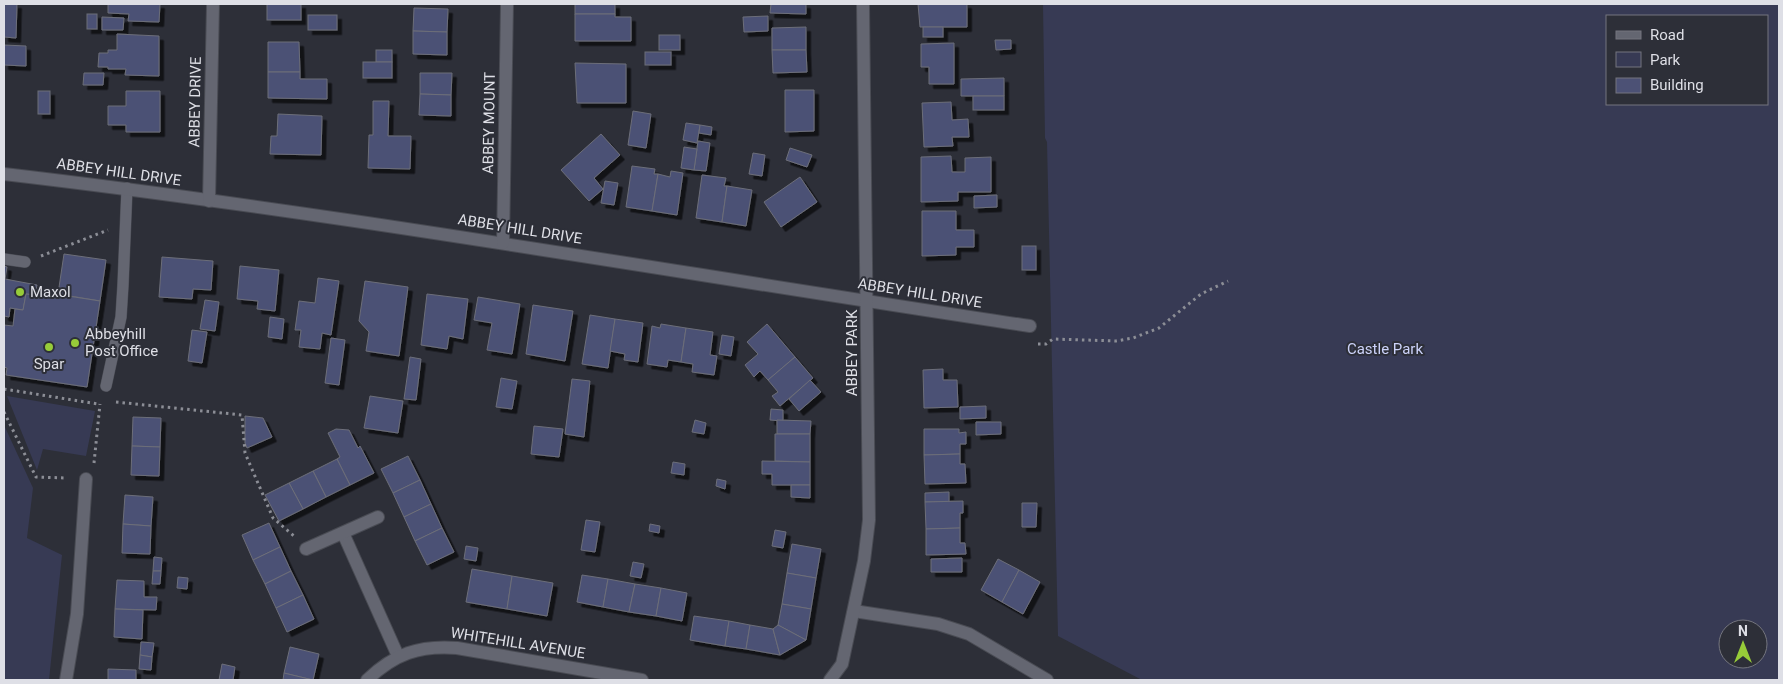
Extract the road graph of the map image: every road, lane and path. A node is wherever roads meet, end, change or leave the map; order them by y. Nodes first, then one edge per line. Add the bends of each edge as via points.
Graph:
1 (213, 4) edge
2 (507, 4) edge
3 (862, 4) edge
4 (4, 174) edge
5 (126, 188) junction
6 (209, 201) junction
7 (110, 229) dead end
8 (503, 243) junction
9 (4, 259) edge
10 (25, 262) joint
11 (1228, 281) dead end
12 (868, 302) junction
13 (1030, 326) joint
14 (106, 386) dead end
15 (4, 389) edge
16 (109, 401) dead end
17 (4, 412) edge
18 (86, 479) junction
19 (378, 517) dead end
20 (343, 533) junction
21 (306, 549) joint
22 (854, 611) junction
23 (398, 656) junction
24 (618, 678) edge
25 (66, 680) edge
26 (367, 680) edge
27 (642, 680) edge
28 (830, 680) edge
29 (1047, 680) edge

1 - 6 street, ABBEY DRIVE
2 - 8 street, ABBEY MOUNT
3 - 12 street, ABBEY PARK
4 - 5 street, ABBEY HILL DRIVE
5 - 6 street, ABBEY HILL DRIVE
5 - 14 lane via 121,317
6 - 8 street, ABBEY HILL DRIVE
7 - 10 path
8 - 12 street, ABBEY HILL DRIVE
9 - 10 lane
11 - 13 path via 1201,294 1159,328 1133,338 1116,341 1053,339 1046,344 1037,344
12 - 13 street, ABBEY HILL DRIVE
12 - 22 street, ABBEY PARK via 870,520
15 - 18 path via 100,404 95,462
16 - 21 path via 242,415 244,453 273,518
17 - 18 path via 36,477
18 - 25 street via 77,614
19 - 20 street
20 - 21 street
20 - 23 street
22 - 28 street via 842,664
22 - 29 street via 938,624 969,634
23 - 24 street, WHITEHILL AVENUE via 438,647 457,648
23 - 26 street, WHITEHILL AVENUE
24 - 27 street, WHITEHILL AVENUE

